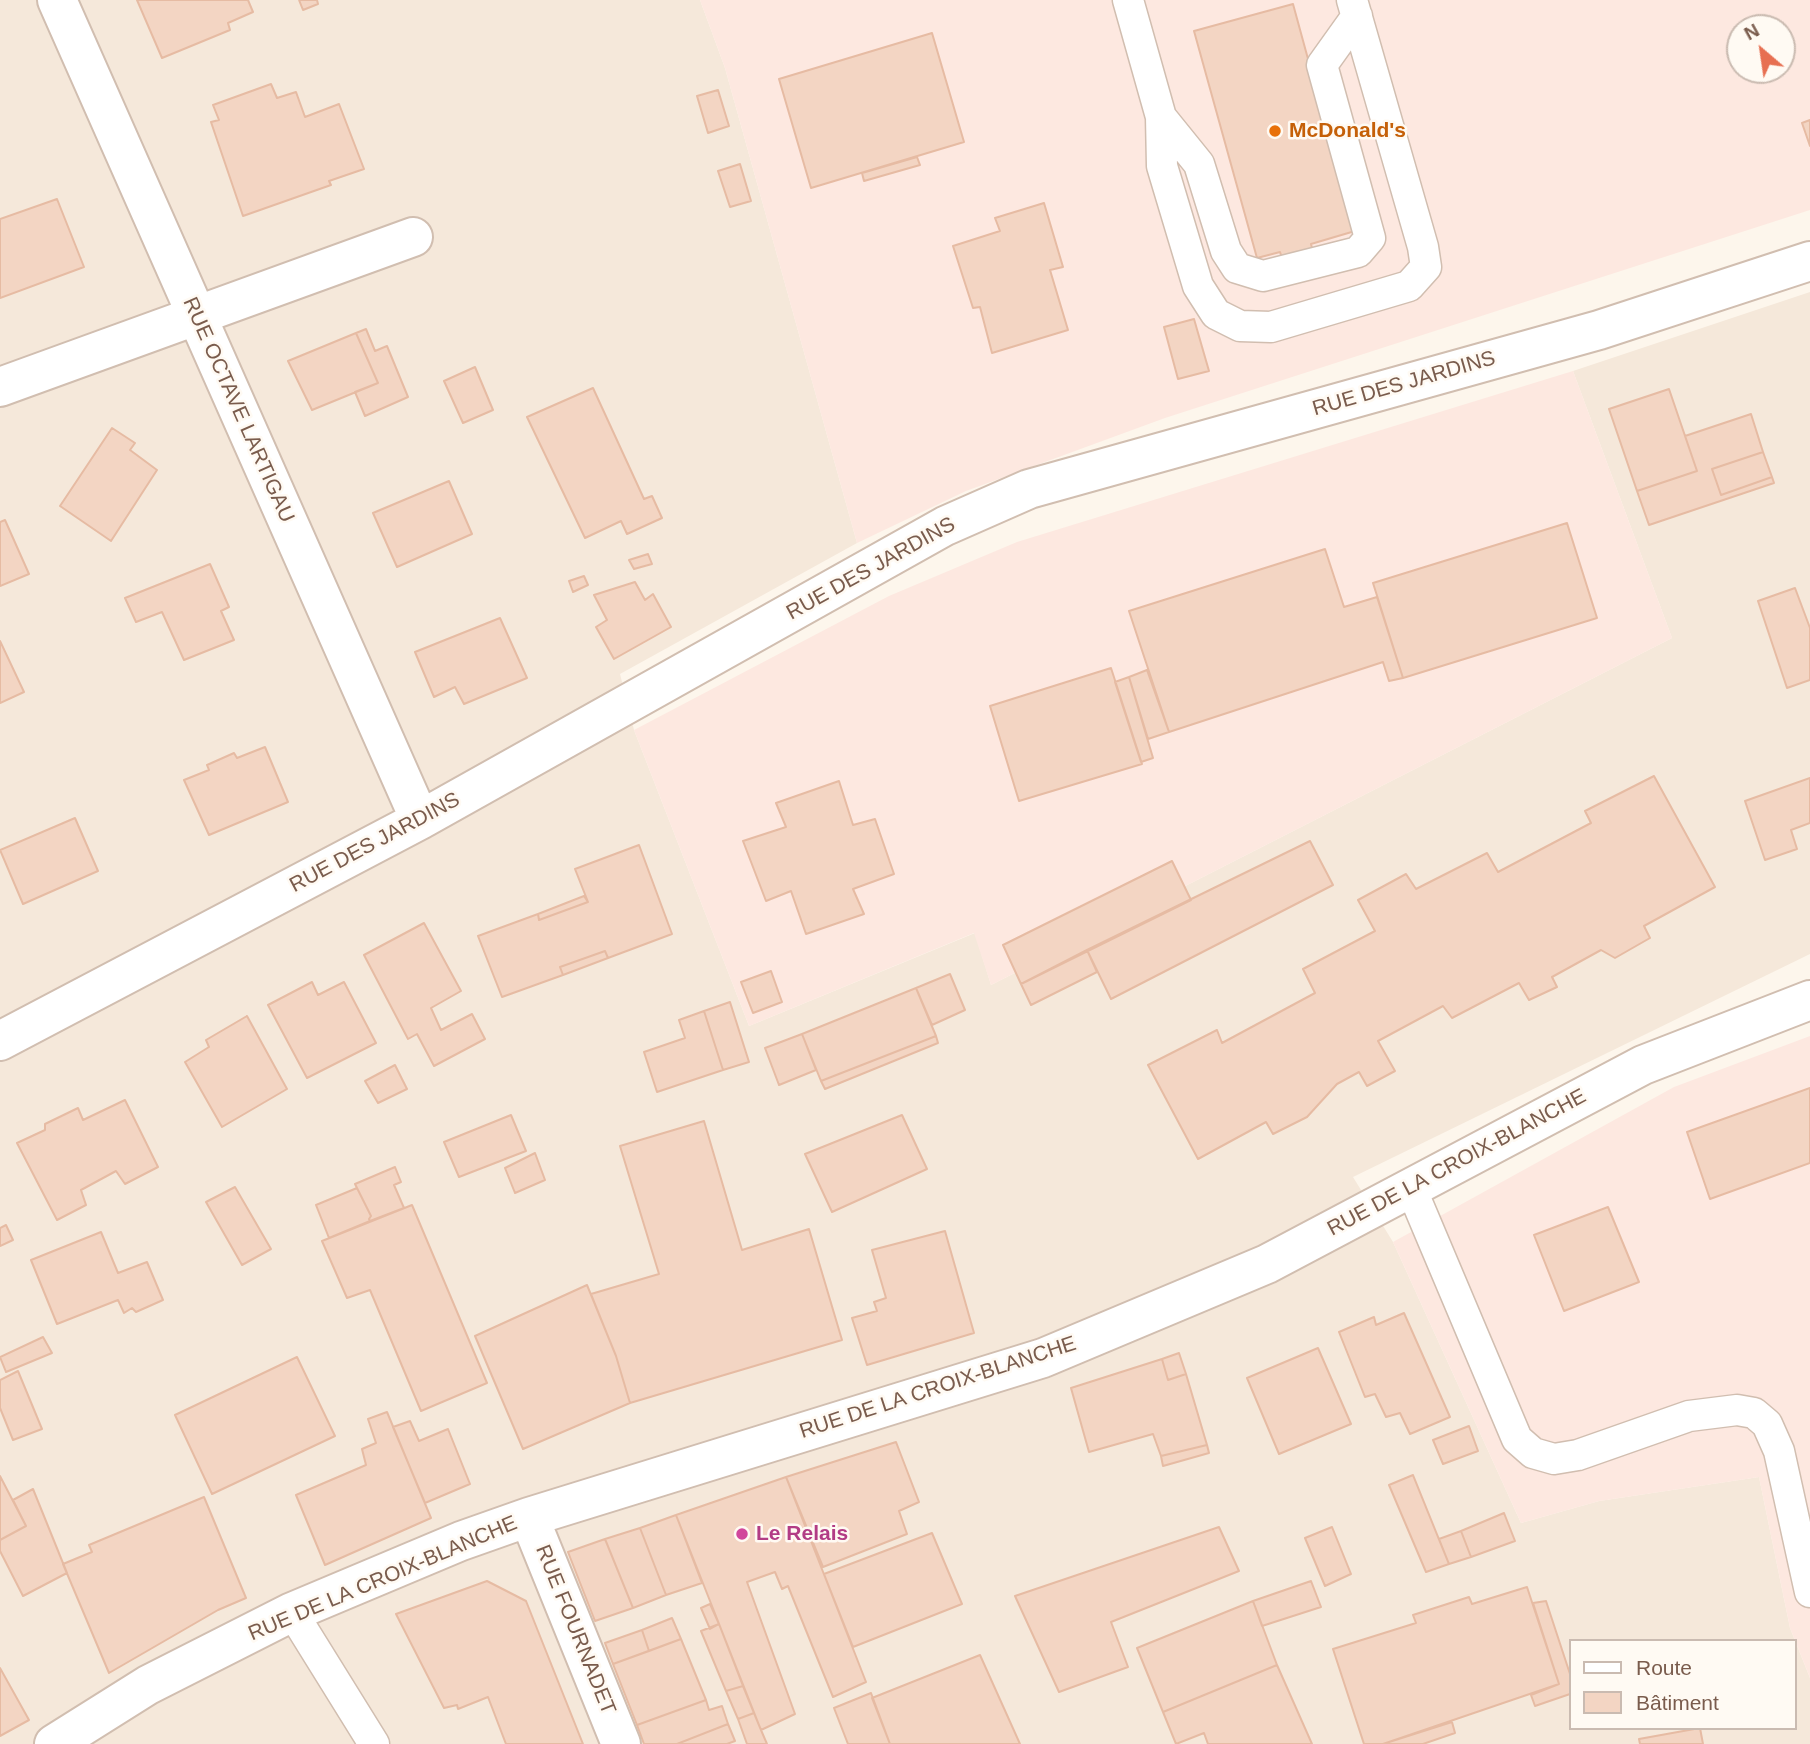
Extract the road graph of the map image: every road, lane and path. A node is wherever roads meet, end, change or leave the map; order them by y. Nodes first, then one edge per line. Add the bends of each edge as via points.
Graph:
1 (57, 0) edge
2 (1128, 0) edge
3 (1355, 8) edge
4 (1161, 117) junction
5 (413, 237) dead end
6 (1810, 261) edge
7 (197, 315) junction
8 (0, 387) edge
9 (420, 820) junction
10 (1810, 1000) edge
11 (0, 1041) edge
12 (1411, 1188) junction
13 (529, 1517) junction
14 (1810, 1592) edge
15 (292, 1612) junction
16 (54, 1744) edge
17 (374, 1744) edge
18 (621, 1744) edge

1 - 7 street, RUE OCTAVE LARTIGAU
2 - 4 lane
3 - 4 lane via 1322,65 1370,237 1358,252 1263,276 1237,268 1226,251 1199,164
3 - 4 lane via 1423,247 1426,267 1409,286 1271,327 1240,326 1216,314 1198,286 1161,166
5 - 7 street
6 - 9 street, RUE DES JARDINS via 1599,330 1030,489 945,526
7 - 8 street
7 - 9 street, RUE OCTAVE LARTIGAU
9 - 11 street, RUE DES JARDINS
10 - 12 street, RUE DE LA CROIX-BLANCHE via 1643,1065
12 - 13 street, RUE DE LA CROIX-BLANCHE via 1267,1264 1043,1358
12 - 14 lane via 1517,1439 1533,1454 1555,1460 1689,1416 1737,1410 1754,1413 1767,1424 1779,1451
13 - 15 street, RUE DE LA CROIX-BLANCHE
13 - 18 street, RUE FOURNADET
15 - 16 street, RUE DE LA CROIX-BLANCHE via 148,1685
15 - 17 lane

